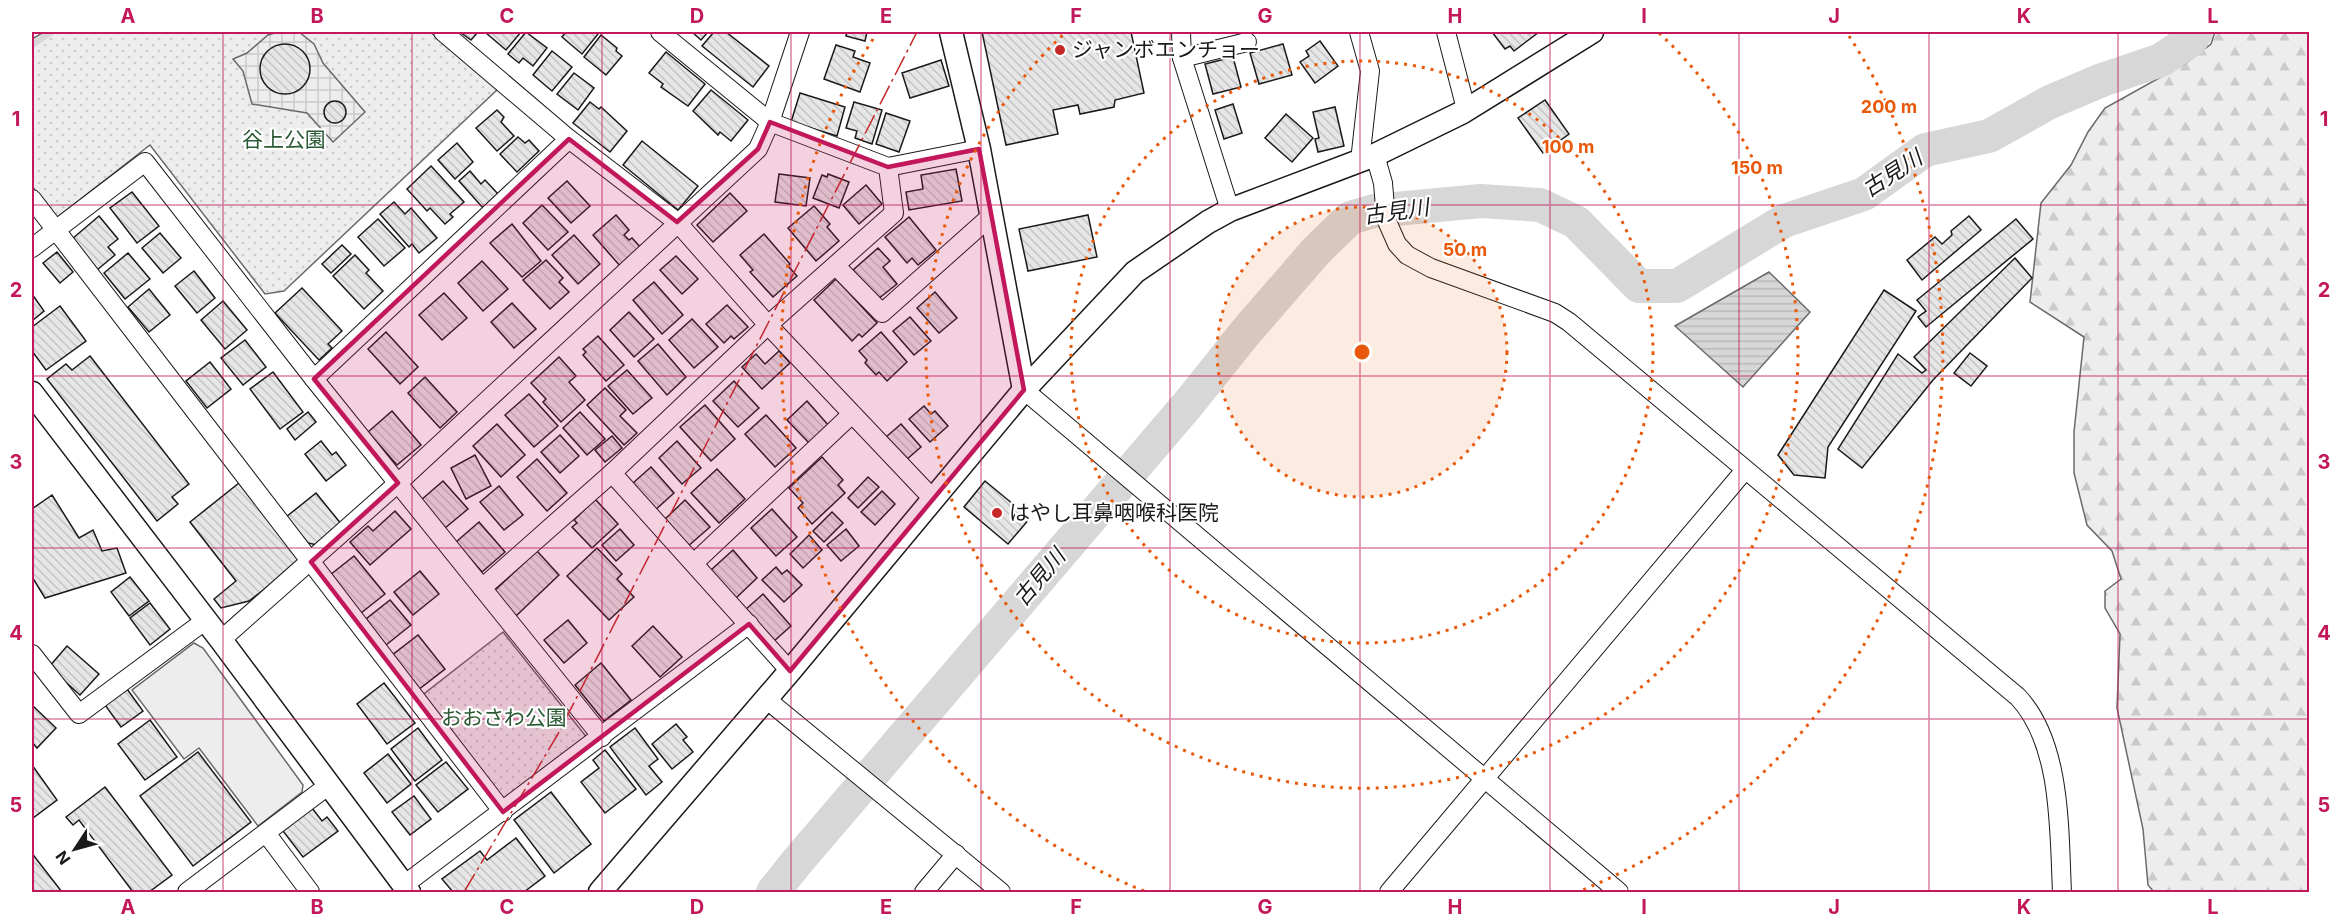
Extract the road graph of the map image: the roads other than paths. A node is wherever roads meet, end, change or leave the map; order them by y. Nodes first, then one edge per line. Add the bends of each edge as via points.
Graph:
1 (443, 32) edge
2 (660, 32) edge
3 (800, 32) edge
4 (951, 32) edge
5 (1180, 32) edge
6 (1359, 32) edge
7 (1446, 32) edge
8 (1592, 32) edge
9 (1247, 42) dead end
10 (1182, 58) junction
11 (1466, 109) junction
12 (770, 122) junction
13 (569, 139) junction
14 (980, 149) junction
15 (1367, 158) junction
16 (888, 167) junction
17 (32, 199) edge
18 (1230, 210) junction
19 (991, 216) junction
20 (677, 222) junction
21 (55, 230) junction
22 (32, 248) edge
23 (836, 266) junction
24 (768, 325) junction
25 (314, 379) junction
26 (1024, 390) junction
27 (32, 393) edge
28 (852, 414) junction
29 (1745, 470) junction
30 (612, 473) junction
31 (398, 483) junction
32 (934, 500) junction
33 (311, 562) junction
34 (694, 563) junction
35 (482, 588) junction
36 (206, 620) junction
37 (749, 624) junction
38 (221, 640) junction
39 (32, 654) edge
40 (790, 671) junction
41 (766, 699) junction
42 (602, 737) junction
43 (1485, 780) junction
44 (329, 785) junction
45 (503, 812) junction
46 (266, 833) junction
47 (956, 854) junction
48 (406, 889) edge
49 (187, 892) edge
50 (309, 892) edge
51 (600, 892) edge
52 (924, 892) edge
53 (1001, 892) edge
54 (1389, 892) edge
55 (1619, 892) edge
56 (2062, 892) edge

1 - 13 street
2 - 12 street
3 - 12 street
4 - 14 street
5 - 10 street
6 - 15 street via 1370,71
7 - 11 street
8 - 11 street
9 - 10 street
10 - 18 street
11 - 15 street
12 - 16 street
12 - 20 street via 758,149
13 - 20 street
13 - 25 street
14 - 16 street
14 - 19 street
15 - 18 street
15 - 29 street via 1384,195 1386,219 1397,244 1407,255 1555,313
16 - 23 street via 894,213
17 - 21 street
18 - 26 street via 1135,272
19 - 23 street via 882,313
19 - 26 street
20 - 24 street
20 - 31 street
21 - 22 street
21 - 25 street via 145,162
21 - 33 street
23 - 24 street
24 - 28 street
24 - 30 street
25 - 31 street
26 - 32 street
26 - 43 street
27 - 36 street
28 - 32 street
28 - 34 street
29 - 43 street
29 - 56 street via 2024,703 2043,735 2048,758 2058,813
30 - 34 street
30 - 35 street
31 - 33 street
31 - 35 street
32 - 40 street
33 - 38 street
33 - 45 street
34 - 37 street
35 - 42 street
36 - 38 street
36 - 39 street via 79,714
37 - 40 street
37 - 42 street
38 - 44 street
40 - 41 street
41 - 47 street
41 - 51 street
42 - 45 street
43 - 54 street
43 - 55 street
44 - 46 street
44 - 48 street
45 - 48 street
46 - 49 street
46 - 50 street
47 - 52 street
47 - 53 street

